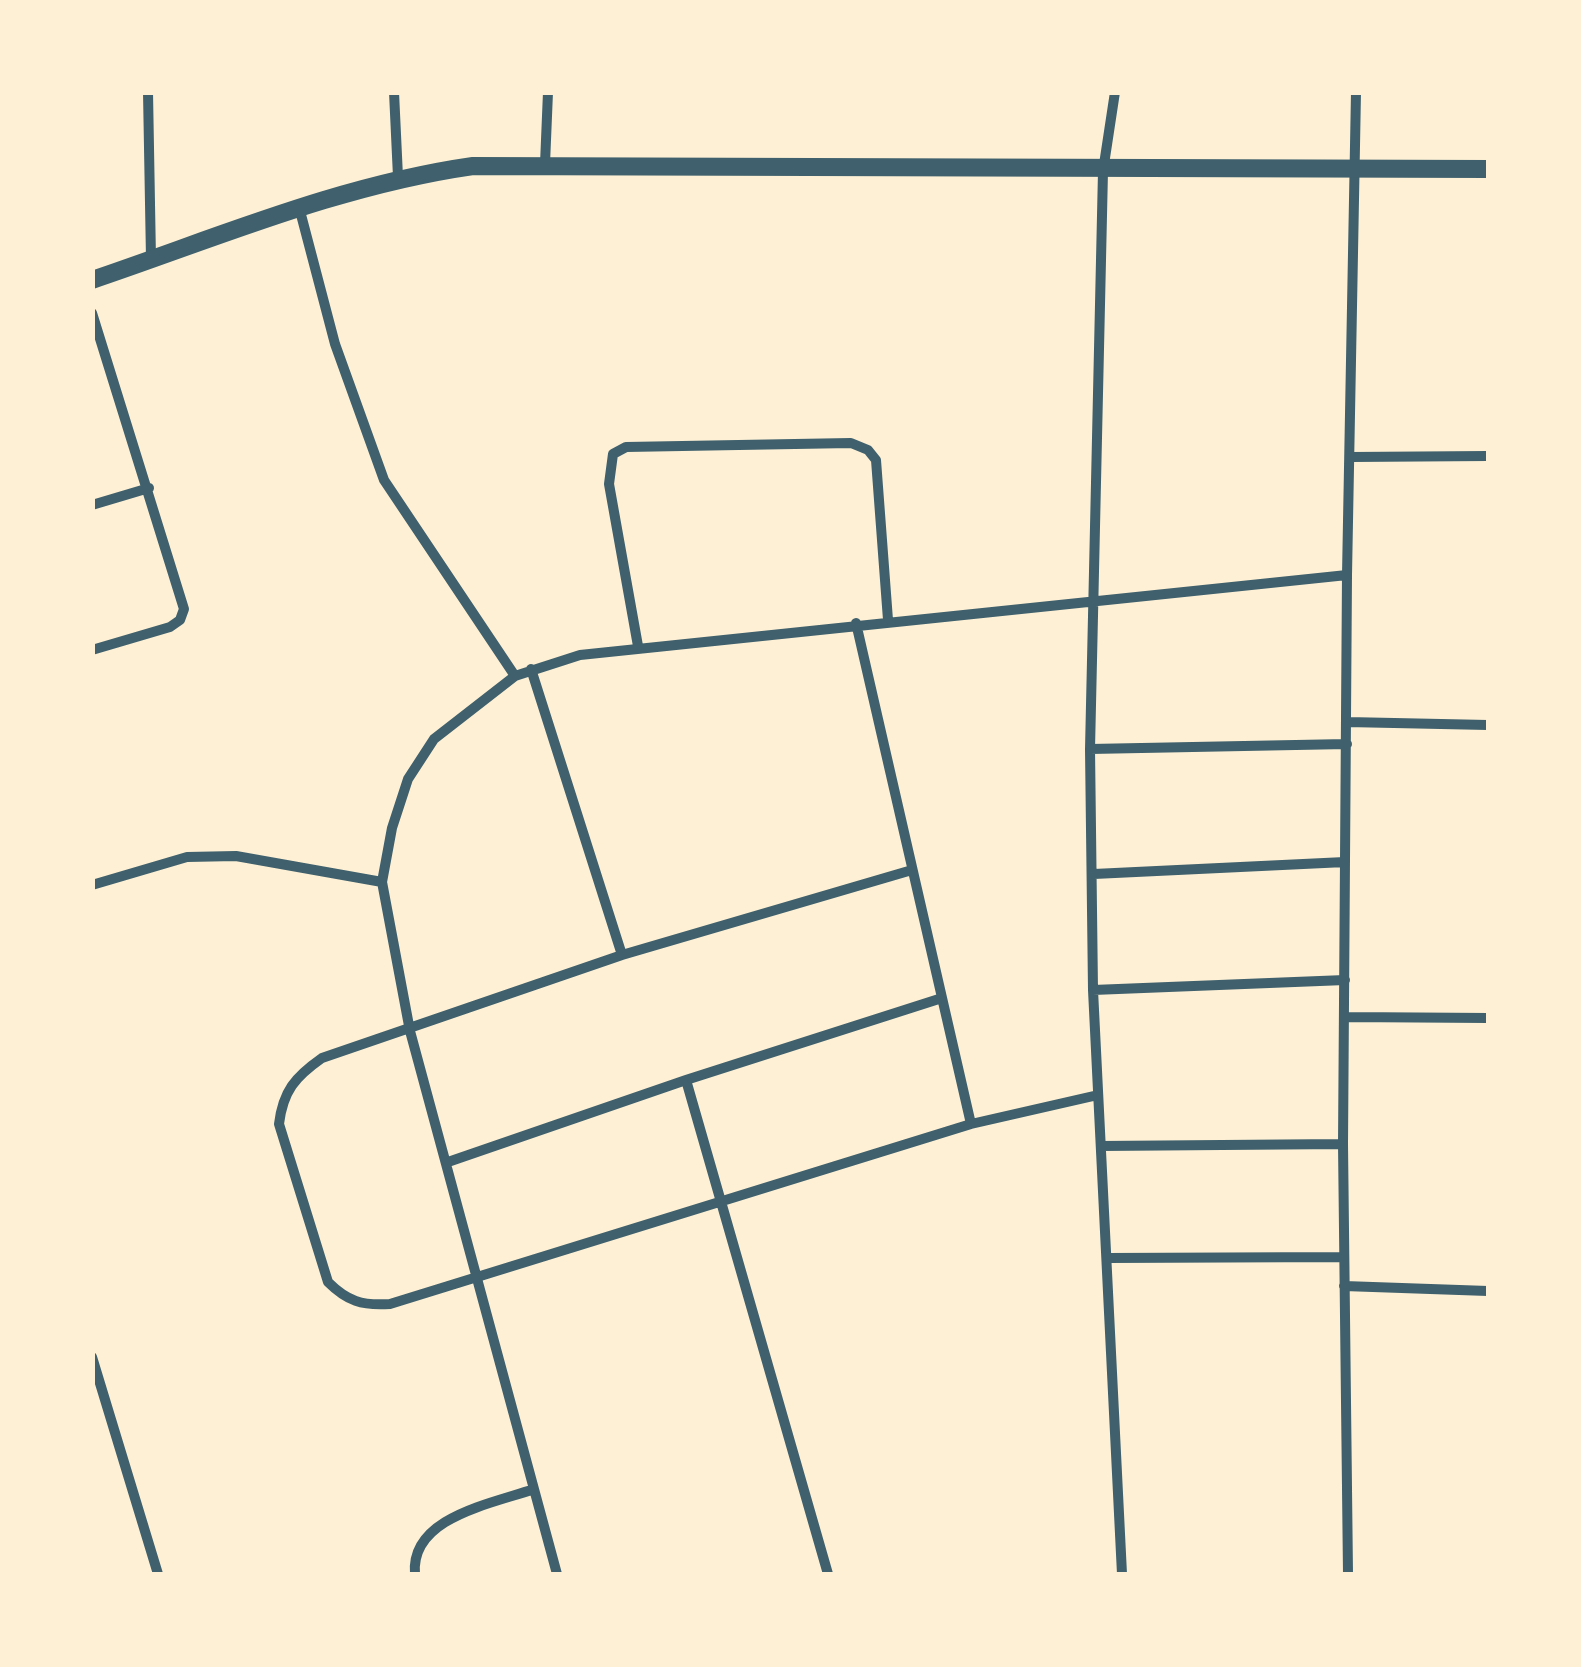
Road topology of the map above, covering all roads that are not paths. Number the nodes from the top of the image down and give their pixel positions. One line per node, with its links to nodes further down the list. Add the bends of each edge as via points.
1 (148, 92): 12 (street)
2 (394, 92): 10 (street)
3 (548, 92): 6 (street)
4 (1115, 92): 9 (street)
5 (1356, 92): 7 (street)
6 (545, 164): 9 (street); 10 (street)
7 (1353, 167): 8 (street); 9 (street); 16 (street)
8 (1488, 170)
9 (1102, 171): 20 (street)
10 (398, 176): 11 (street)
11 (298, 206): 12 (street); 26 (street, via 335,344 384,480)
12 (151, 260): 13 (street)
13 (92, 280)
14 (92, 313): 17 (street)
15 (1488, 456): 16 (street)
16 (1351, 457): 19 (street)
17 (148, 488): 18 (street); 24 (street, via 184,608 180,620)
18 (92, 505)
19 (1347, 575): 20 (street); 27 (street)
20 (1094, 601): 21 (street); 30 (street)
21 (888, 620): 22 (street); 23 (street, via 876,460 868,450 852,444 626,448 613,454 609,484)
22 (856, 623): 23 (street); 32 (street)
23 (638, 646): 25 (street)
24 (92, 650)
25 (532, 668): 26 (street); 36 (street)
26 (515, 676): 34 (street, via 434,739 408,779)
27 (1347, 722): 28 (street); 29 (street)
28 (1488, 725)
29 (1347, 744): 30 (street); 31 (street)
30 (1090, 749): 33 (street)
31 (1346, 862): 33 (street); 37 (street)
32 (912, 870): 36 (street); 39 (street)
33 (1094, 874): 38 (street)
34 (382, 882): 35 (street, via 236,856 187,857); 42 (street)
35 (92, 885)
36 (622, 956): 42 (street)
37 (1345, 980): 38 (street); 40 (street)
38 (1093, 990): 44 (street)
39 (942, 998): 43 (street); 45 (street)
40 (1346, 1017): 41 (street); 46 (street)
41 (1488, 1018)
42 (410, 1031): 48 (street); 52 (street, via 322,1058 298,1074 282,1097 279,1124 328,1282 344,1298 390,1304)
43 (686, 1080): 48 (street); 49 (street)
44 (1098, 1095): 45 (street); 47 (street)
45 (972, 1124): 49 (street)
46 (1344, 1144): 47 (street); 50 (street)
47 (1101, 1146): 51 (street)
48 (448, 1162): 52 (street)
49 (721, 1203): 52 (street); 60 (street)
50 (1344, 1257): 51 (street); 53 (street)
51 (1108, 1258): 61 (street)
52 (477, 1276): 56 (street)
53 (1344, 1286): 54 (street); 62 (street)
54 (1488, 1291)
55 (92, 1357): 57 (street)
56 (534, 1489): 58 (street, via 445,1521 422,1542); 59 (street)
57 (158, 1574)
58 (414, 1574)
59 (558, 1574)
60 (828, 1574)
61 (1122, 1574)
62 (1348, 1574)

